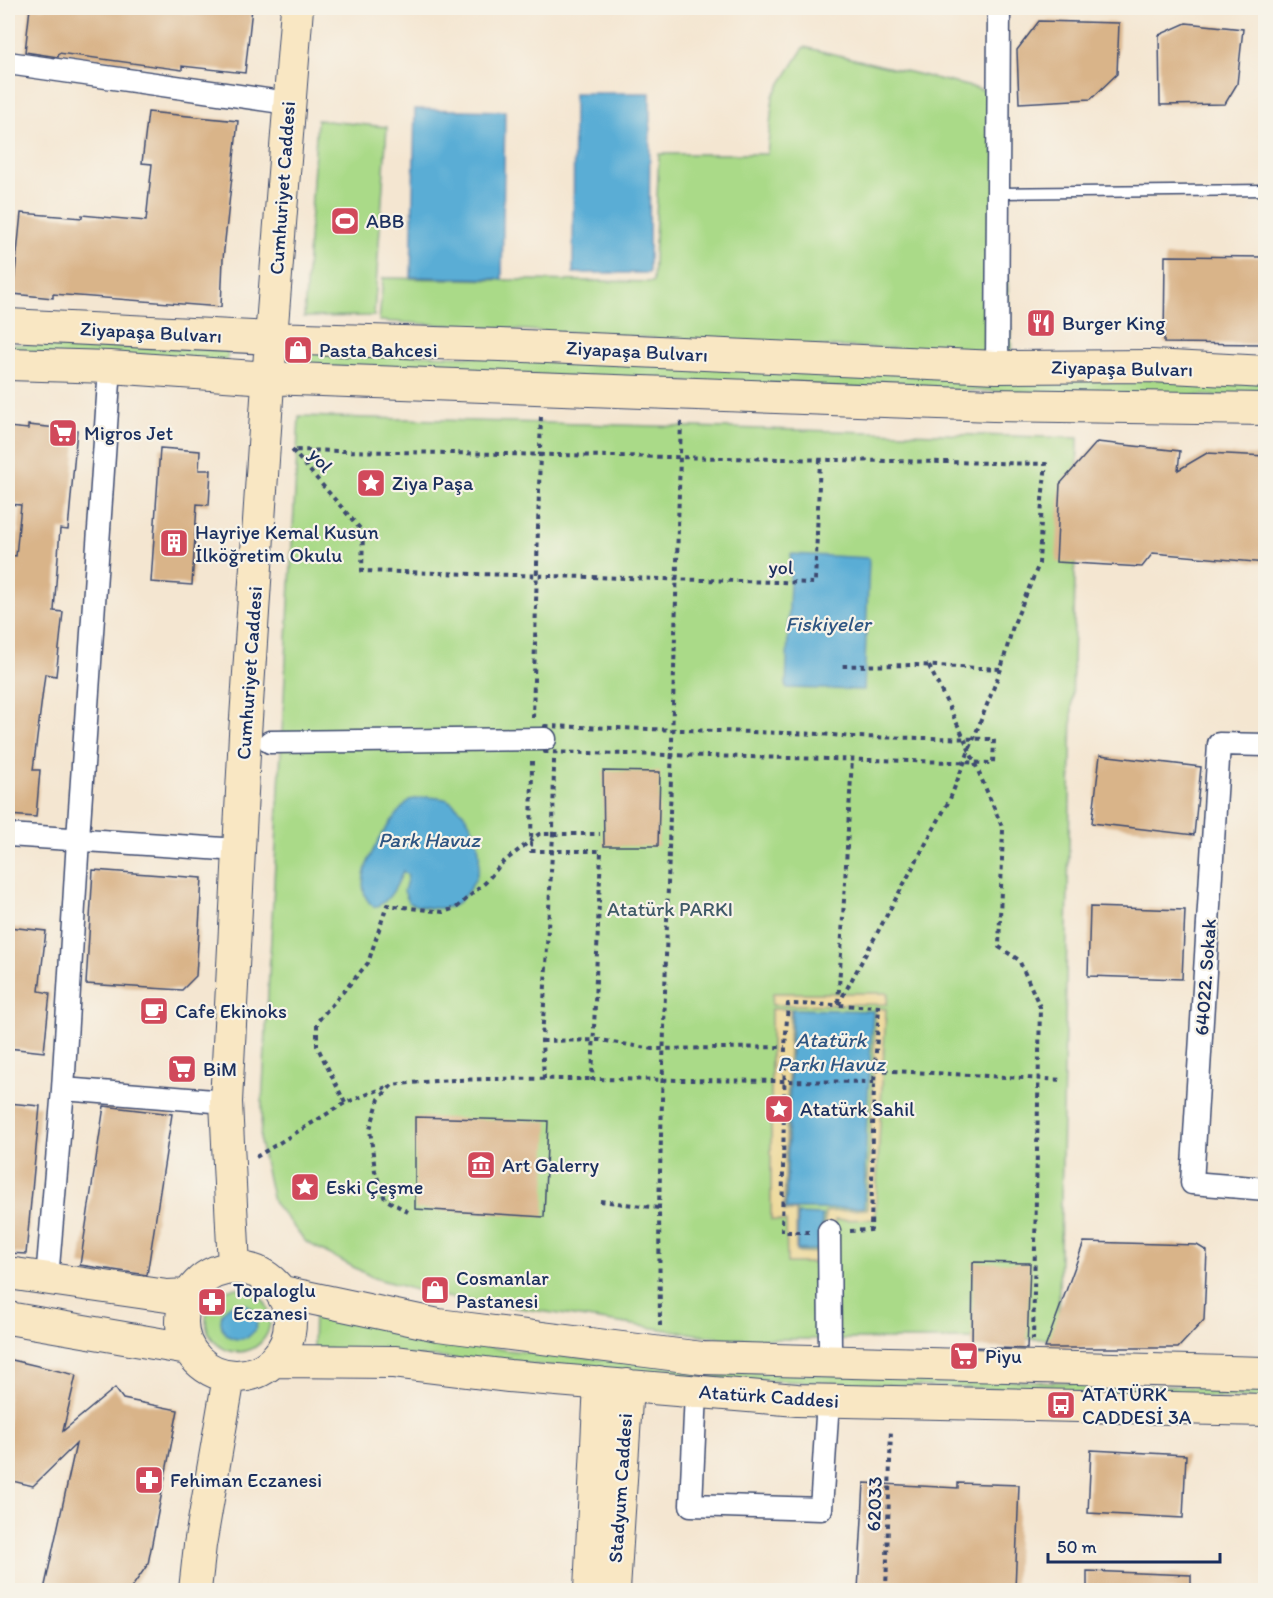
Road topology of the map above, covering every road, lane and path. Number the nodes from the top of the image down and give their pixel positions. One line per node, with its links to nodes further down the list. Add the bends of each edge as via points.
1 (297, 8): 4 (main road, Cumhuriyet Caddesi)
2 (999, 8): 6 (street)
3 (8, 63): 4 (street)
4 (288, 103): 8 (main road, Cumhuriyet Caddesi)
5 (1266, 190): 6 (lane)
6 (997, 193): 11 (street)
7 (8, 326): 8 (main road, Ziyapaşa Bulvarı)
8 (271, 338): 11 (main road, Ziyapaşa Bulvarı); 13 (main road, Cumhuriyet Caddesi)
9 (8, 364): 10 (main road, Ziyapaşa Bulvarı)
10 (110, 367): 13 (main road, Ziyapaşa Bulvarı); 39 (street)
11 (997, 367): 12 (main road, Ziyapaşa Bulvarı, via 1152,366)
12 (1266, 372)
13 (268, 378): 14 (main road, Ziyapaşa Bulvarı, via 993,405); 41 (main road, Cumhuriyet Caddesi)
14 (1266, 409)
15 (541, 411): 17 (path)
16 (681, 416): 18 (path)
17 (539, 454): 18 (path, yol); 20 (path); 20 (path, yol, via 292,450 363,532 362,571)
18 (680, 457): 19 (path, yol); 21 (path)
19 (820, 459): 21 (path, yol, via 815,583); 24 (path, yol, via 1046,464 1039,564 1013,626)
20 (536, 577): 21 (path, yol); 29 (path)
21 (677, 580): 25 (path)
22 (928, 665): 23 (path); 24 (path); 26 (path)
23 (839, 666)
24 (1001, 669): 27 (path)
25 (672, 729): 26 (path); 29 (path, via 545,726); 32 (path)
26 (964, 738): 27 (path); 31 (path)
27 (973, 739): 31 (path); 35 (path, via 994,739 993,763)
28 (270, 742): 29 (street)
29 (544, 743): 32 (path); 36 (path); 40 (path)
30 (1266, 745): 61 (street, 64022. Sokak, via 1220,744 1192,1184)
31 (968, 752): 34 (path); 35 (path)
32 (672, 755): 33 (path); 47 (path)
33 (852, 759): 34 (path); 43 (path)
34 (964, 762): 35 (path); 43 (path, via 950,799)
35 (974, 762): 50 (path, via 1003,829 999,947 1019,960 1040,1007)
36 (553, 834): 37 (path); 40 (path, via 539,834); 42 (path)
37 (600, 834)
38 (8, 835): 39 (street)
39 (78, 839): 41 (street); 57 (street)
40 (531, 841): 42 (path, via 531,850); 59 (path, via 456,908 443,912 387,905 368,963 317,1022 317,1046)
41 (239, 850): 58 (main road, Cumhuriyet Caddesi)
42 (552, 851): 44 (path, via 601,851); 45 (path)
43 (838, 1005): 46 (path, via 788,1004); 48 (path, via 879,1007)
44 (594, 1040): 45 (path); 47 (path); 49 (path)
45 (542, 1041): 51 (path)
46 (785, 1047): 47 (path); 54 (path)
47 (663, 1048): 52 (path)
48 (875, 1070): 50 (path); 55 (path)
49 (592, 1078): 51 (path); 52 (path)
50 (1039, 1078): 53 (path); 75 (path)
51 (544, 1079): 56 (path, via 486,1078)
52 (663, 1079): 54 (path); 63 (path)
53 (1063, 1080)
54 (785, 1081): 55 (path); 67 (path)
55 (874, 1082): 65 (path)
56 (392, 1085): 59 (path); 64 (path, via 380,1099 369,1129 375,1171 385,1199)
57 (63, 1089): 58 (street); 70 (street)
58 (226, 1102): 68 (main road, Cumhuriyet Caddesi)
59 (345, 1103): 60 (path)
60 (248, 1162)
61 (1266, 1189)
62 (600, 1201): 63 (path)
63 (659, 1208): 74 (path)
64 (408, 1212)
65 (871, 1230)
66 (829, 1231): 76 (street)
67 (782, 1232)
68 (234, 1267): 71 (main road, via 252,1269 269,1278); 72 (main road, via 216,1271)
69 (8, 1273): 70 (main road)
70 (47, 1279): 72 (main road, via 166,1296)
71 (282, 1292): 78 (main road, via 291,1327 286,1346); 79 (main road, Atatürk Caddesi, via 438,1325 702,1358)
72 (188, 1295): 77 (main road, via 181,1322)
73 (8, 1318): 77 (main road)
74 (660, 1335)
75 (1033, 1344)
76 (831, 1348)
77 (188, 1349): 80 (main road, via 213,1372)
78 (275, 1361): 80 (main road, via 261,1371); 81 (main road, Atatürk Caddesi, via 394,1362)
79 (1266, 1373)
80 (229, 1377): 86 (main road)
81 (614, 1384): 82 (main road, Atatürk Caddesi); 87 (main road); 88 (main road, Stadyum Caddesi)
82 (696, 1392): 83 (main road, Atatürk Caddesi); 83 (street, via 691,1505 821,1509)
83 (828, 1401): 84 (main road, Atatürk Caddesi)
84 (1266, 1410)
85 (891, 1419): 89 (path, 62033)
86 (195, 1590)
87 (591, 1590)
88 (614, 1590)
89 (886, 1590)

